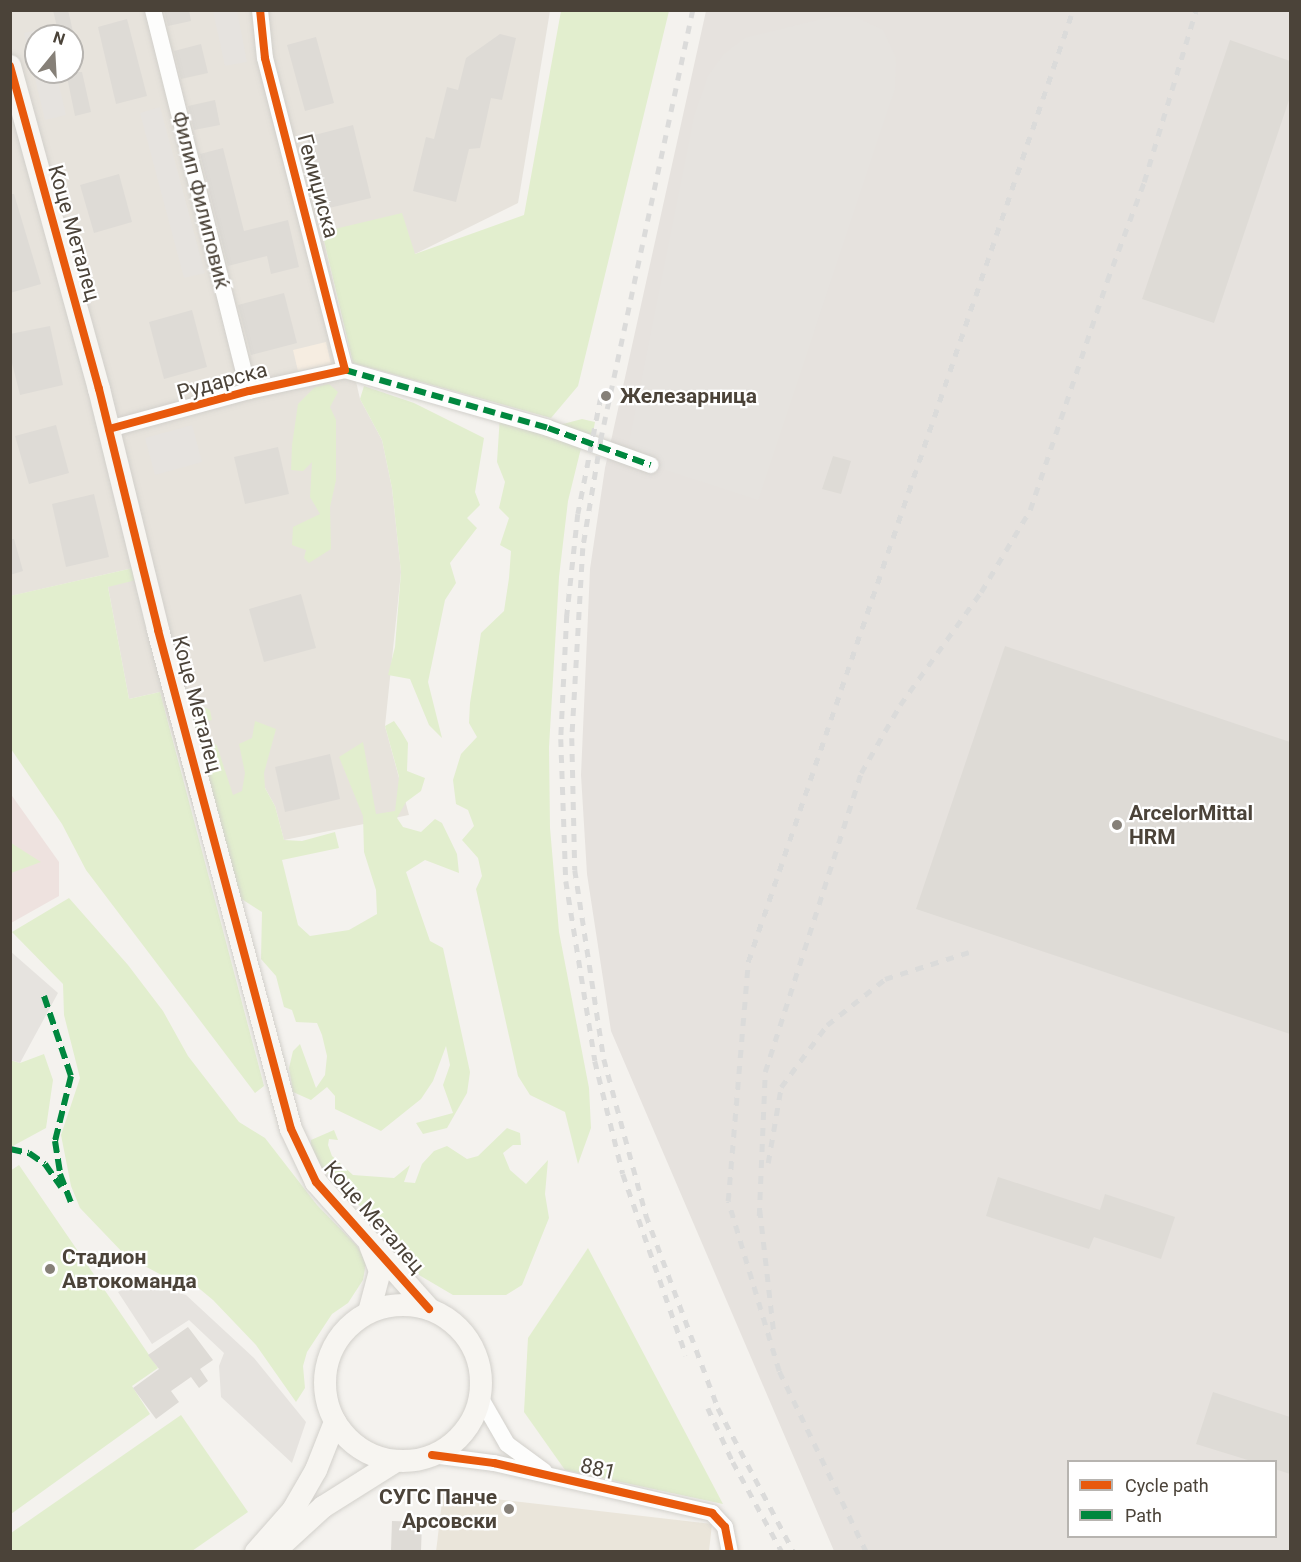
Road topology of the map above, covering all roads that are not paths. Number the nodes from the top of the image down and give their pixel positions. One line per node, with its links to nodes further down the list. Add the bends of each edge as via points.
1 (153, 10): 5 (street, Филип Филиповиќ)
2 (260, 10): 4 (street, Гемиџиска, via 265,58)
3 (10, 66): 6 (street, Коце Металец)
4 (345, 370): 5 (street, Рударска); 7 (street, via 548,428)
5 (249, 390): 6 (street, Рударска)
6 (109, 429): 8 (street, Коце Металец, via 291,1129 316,1182)
7 (650, 465)
8 (366, 1235): 9 (street, Коце Металец); 10 (street, Коце Металец, via 380,1271)
9 (429, 1309): 10 (street, via 399,1305); 11 (street, via 448,1320 468,1341 481,1368)
10 (369, 1312): 12 (street, via 344,1332 327,1360 326,1402)
11 (480, 1397): 13 (street, via 463,1432); 15 (street, 881, via 507,1444)
12 (335, 1422): 14 (street, via 361,1449); 16 (street, via 316,1470 293,1510)
13 (432, 1455): 14 (street); 15 (street, 881, via 494,1462)
14 (396, 1461): 17 (street, via 323,1507)
15 (555, 1477): 18 (street, 881, via 712,1513 725,1527)
16 (256, 1551)
17 (274, 1551)
18 (730, 1551)

